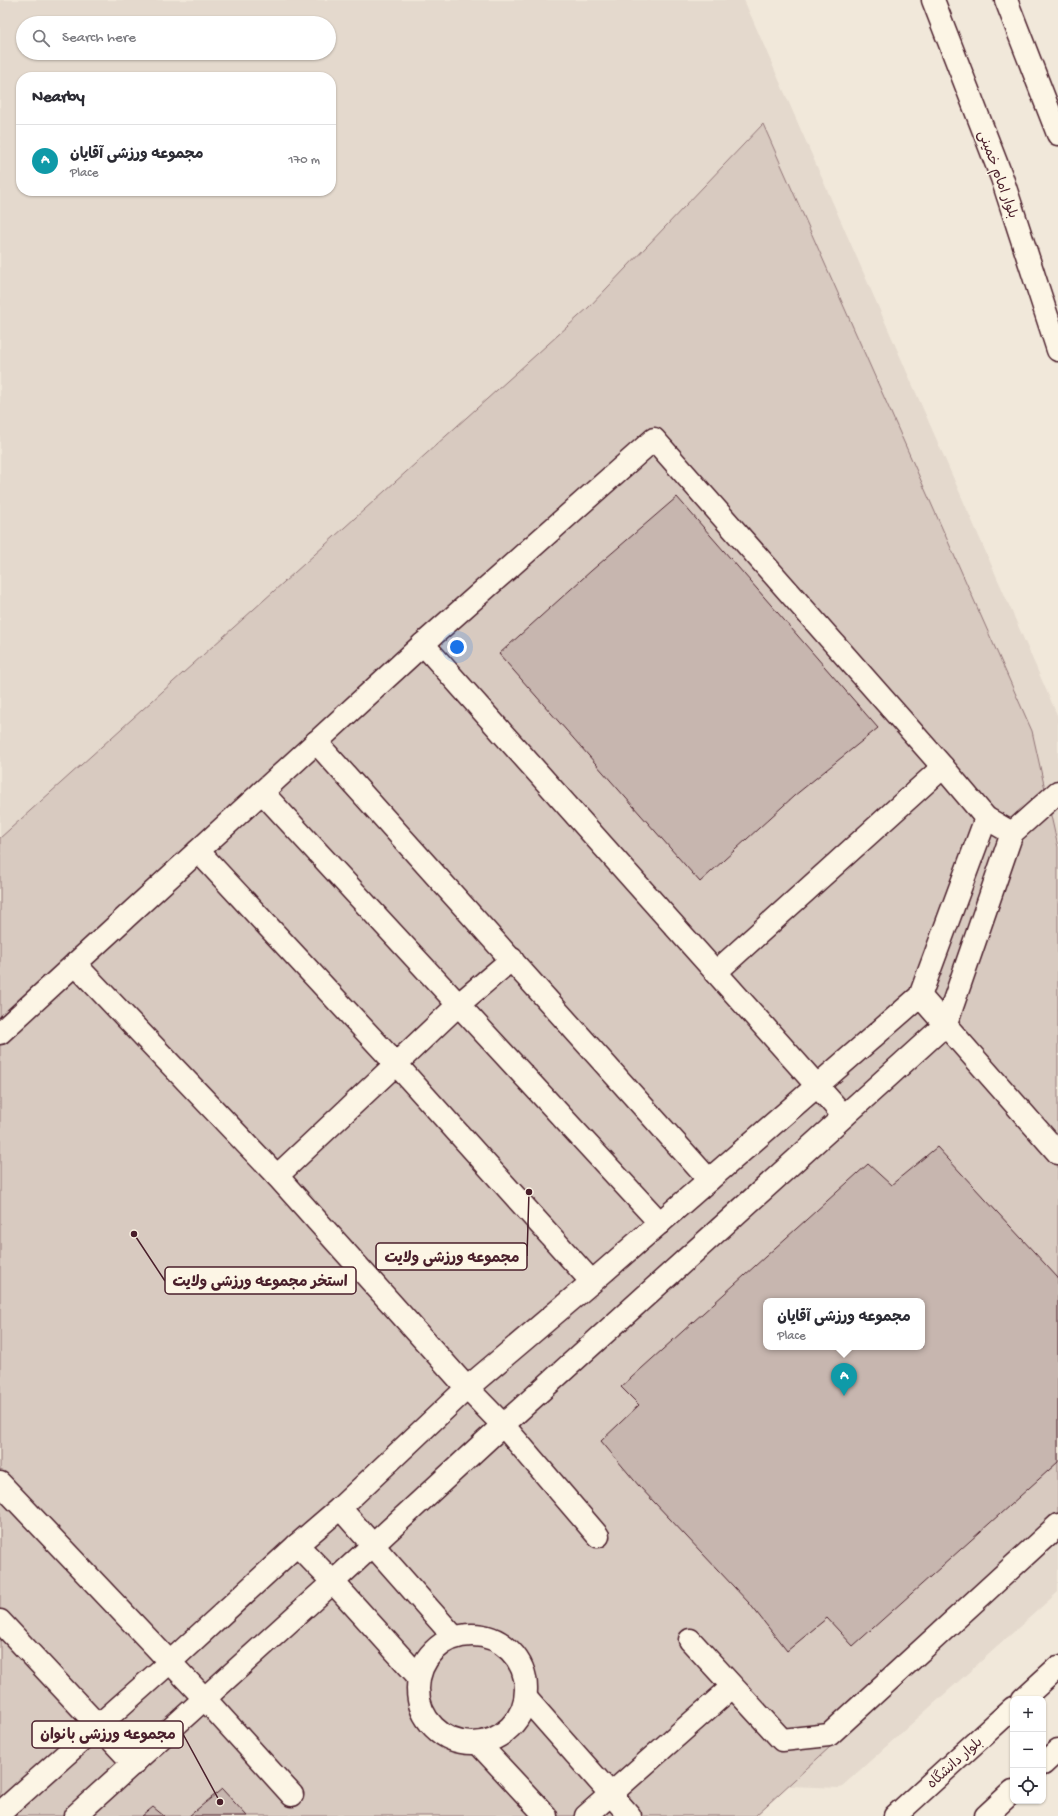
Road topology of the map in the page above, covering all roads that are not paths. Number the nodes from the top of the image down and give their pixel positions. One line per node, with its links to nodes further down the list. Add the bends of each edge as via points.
1 (933, 0): 4 (street, بلوار امام خمینی, via 1002,178)
2 (1006, 0): 3 (street)
3 (1058, 134)
4 (1058, 350)
5 (423, 644): 6 (street); 7 (street, via 654,439); 15 (street)
6 (316, 742): 8 (street); 13 (street)
7 (943, 767): 10 (street); 15 (street)
8 (262, 792): 12 (street); 17 (street)
9 (1058, 792): 11 (street)
10 (986, 818): 11 (street); 16 (street)
11 (1012, 832): 18 (street)
12 (198, 851): 14 (street); 20 (street)
13 (512, 959): 17 (street); 25 (street)
14 (75, 964): 19 (street); 24 (street)
15 (716, 972): 21 (street)
16 (920, 996): 18 (street); 21 (street)
17 (458, 1005): 20 (street); 26 (street)
18 (946, 1024): 22 (street); 23 (street)
19 (0, 1033)
20 (396, 1064): 24 (street); 27 (street)
21 (818, 1086): 22 (street); 25 (street)
22 (844, 1116): 29 (street)
23 (1058, 1153)
24 (276, 1176): 28 (street)
25 (709, 1180): 26 (street)
26 (660, 1223): 27 (street)
27 (592, 1282): 28 (street)
28 (467, 1388): 29 (street); 31 (street)
29 (503, 1425): 33 (street); 35 (street)
30 (0, 1483): 40 (street)
31 (340, 1508): 34 (street); 35 (street)
32 (1058, 1525): 43 (street, via 829,1735 782,1740)
33 (598, 1536)
34 (297, 1544): 36 (street); 40 (street)
35 (373, 1544): 36 (street); 38 (street)
36 (332, 1582): 42 (street); 46 (street)
37 (0, 1621): 48 (street)
38 (454, 1637): 42 (street, via 438,1646 426,1659); 45 (street, via 473,1634 492,1638 508,1648 520,1662 526,1680)
39 (690, 1640): 43 (street)
40 (170, 1662): 46 (street); 48 (street)
41 (1058, 1666): 44 (street)
42 (418, 1676): 49 (street, via 417,1694 421,1711 431,1725 444,1736 461,1743)
43 (732, 1687): 53 (street)
44 (1025, 1696)
45 (526, 1698): 49 (street, via 520,1715 510,1728 495,1738); 53 (street)
46 (205, 1699): 52 (street); 55 (street)
47 (1010, 1711): 61 (street, بلوار دانشگاه)
48 (98, 1725): 52 (street); 56 (street)
49 (478, 1743): 58 (street)
50 (1058, 1750): 51 (street)
51 (1046, 1761)
52 (134, 1764): 57 (street)
53 (610, 1793): 59 (street); 60 (street)
54 (1010, 1794): 62 (street)
55 (292, 1795)
56 (0, 1813)
57 (75, 1816)
58 (546, 1816)
59 (586, 1816)
60 (630, 1816)
61 (895, 1816)
62 (986, 1816)

